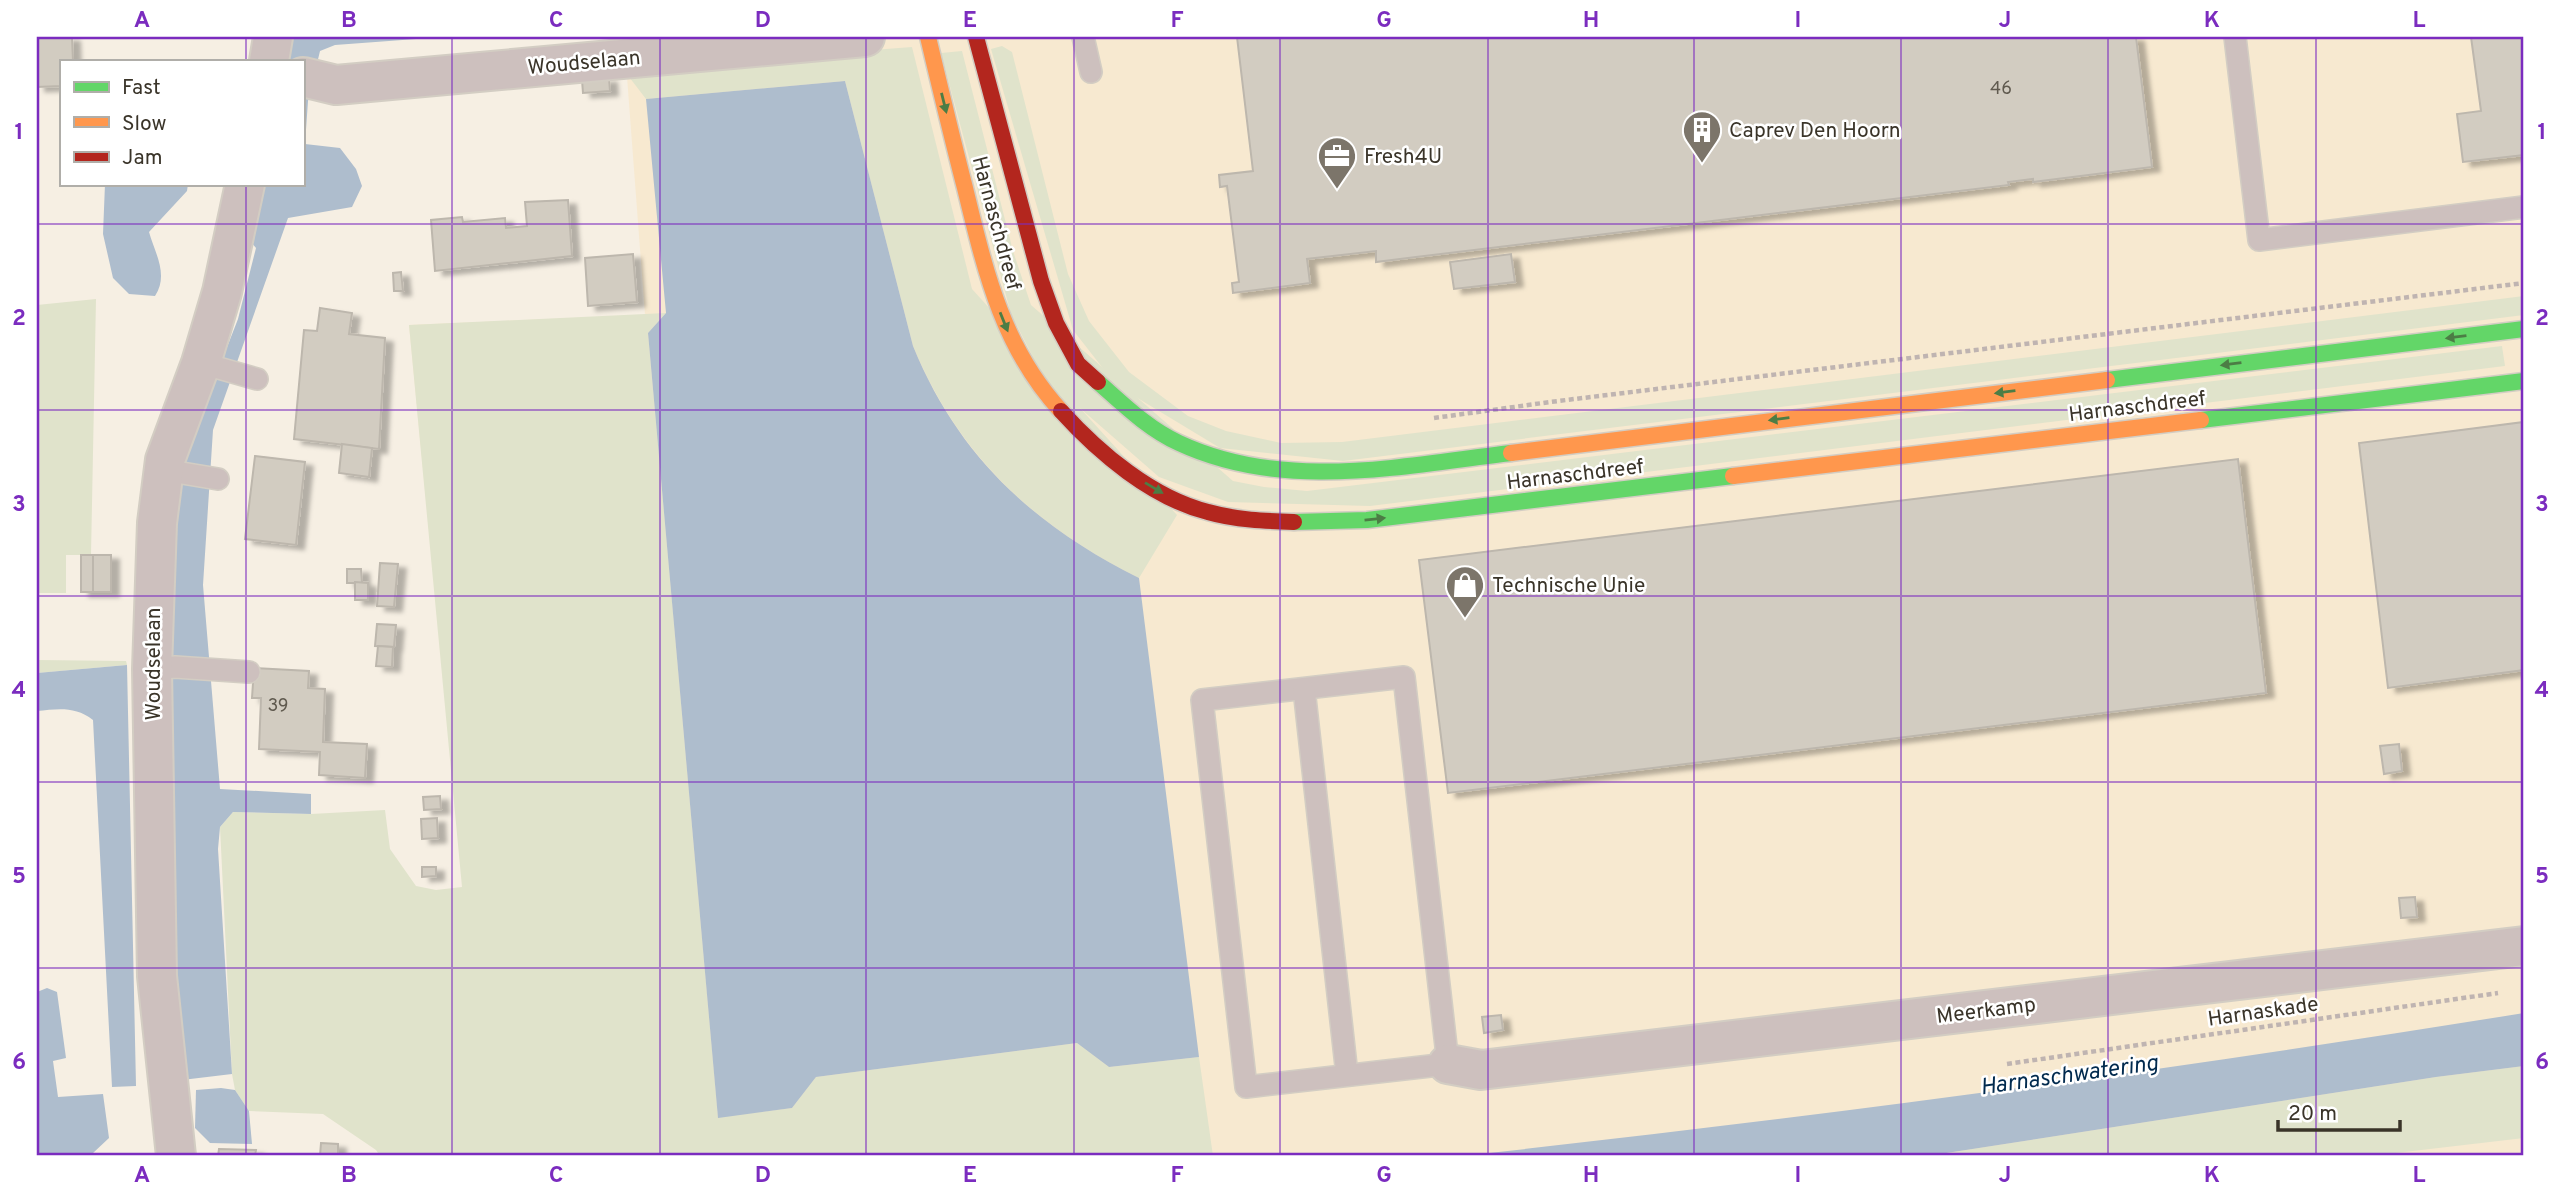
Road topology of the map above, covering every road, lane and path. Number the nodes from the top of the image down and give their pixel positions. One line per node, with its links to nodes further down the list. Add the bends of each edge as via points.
1 (273, 37): 7 (street)
2 (865, 37): 9 (street, Woudselaan)
3 (928, 37): 16 (street, Harnaschdreef, one-way to 16, via 987,280 1012,342 1043,391 1079,431 1157,491 1206,512 1255,521 1367,520)
4 (976, 37): 13 (street, Harnaschdreef, one-way to 4, via 1370,470 1310,473 1243,465 1178,443 1129,410 1078,364 1041,281)
5 (1083, 37): 8 (lane)
6 (2235, 37): 11 (lane, via 2259,240)
7 (269, 60)
8 (1091, 72)
9 (319, 81)
10 (245, 186): 14 (street, Woudselaan)
11 (2524, 207)
12 (2524, 283): 17 (path)
13 (2524, 329)
14 (206, 366): 15 (lane); 18 (street, Woudselaan, via 165,460)
15 (257, 379)
16 (2524, 381)
17 (1425, 419)
18 (169, 471): 19 (lane); 20 (street, Woudselaan, via 154,569)
19 (218, 479)
20 (164, 668): 21 (lane); 28 (street, Woudselaan, via 157,976)
21 (248, 672)
22 (1304, 689): 25 (lane, via 1404,677); 27 (lane); 27 (lane, via 1202,700 1246,1087)
23 (2524, 946): 25 (street, Meerkamp, via 1481,1070)
24 (2511, 991): 26 (path, Harnaskade)
25 (1448, 1064): 27 (lane)
26 (2007, 1064)
27 (1347, 1075)
28 (176, 1156)

